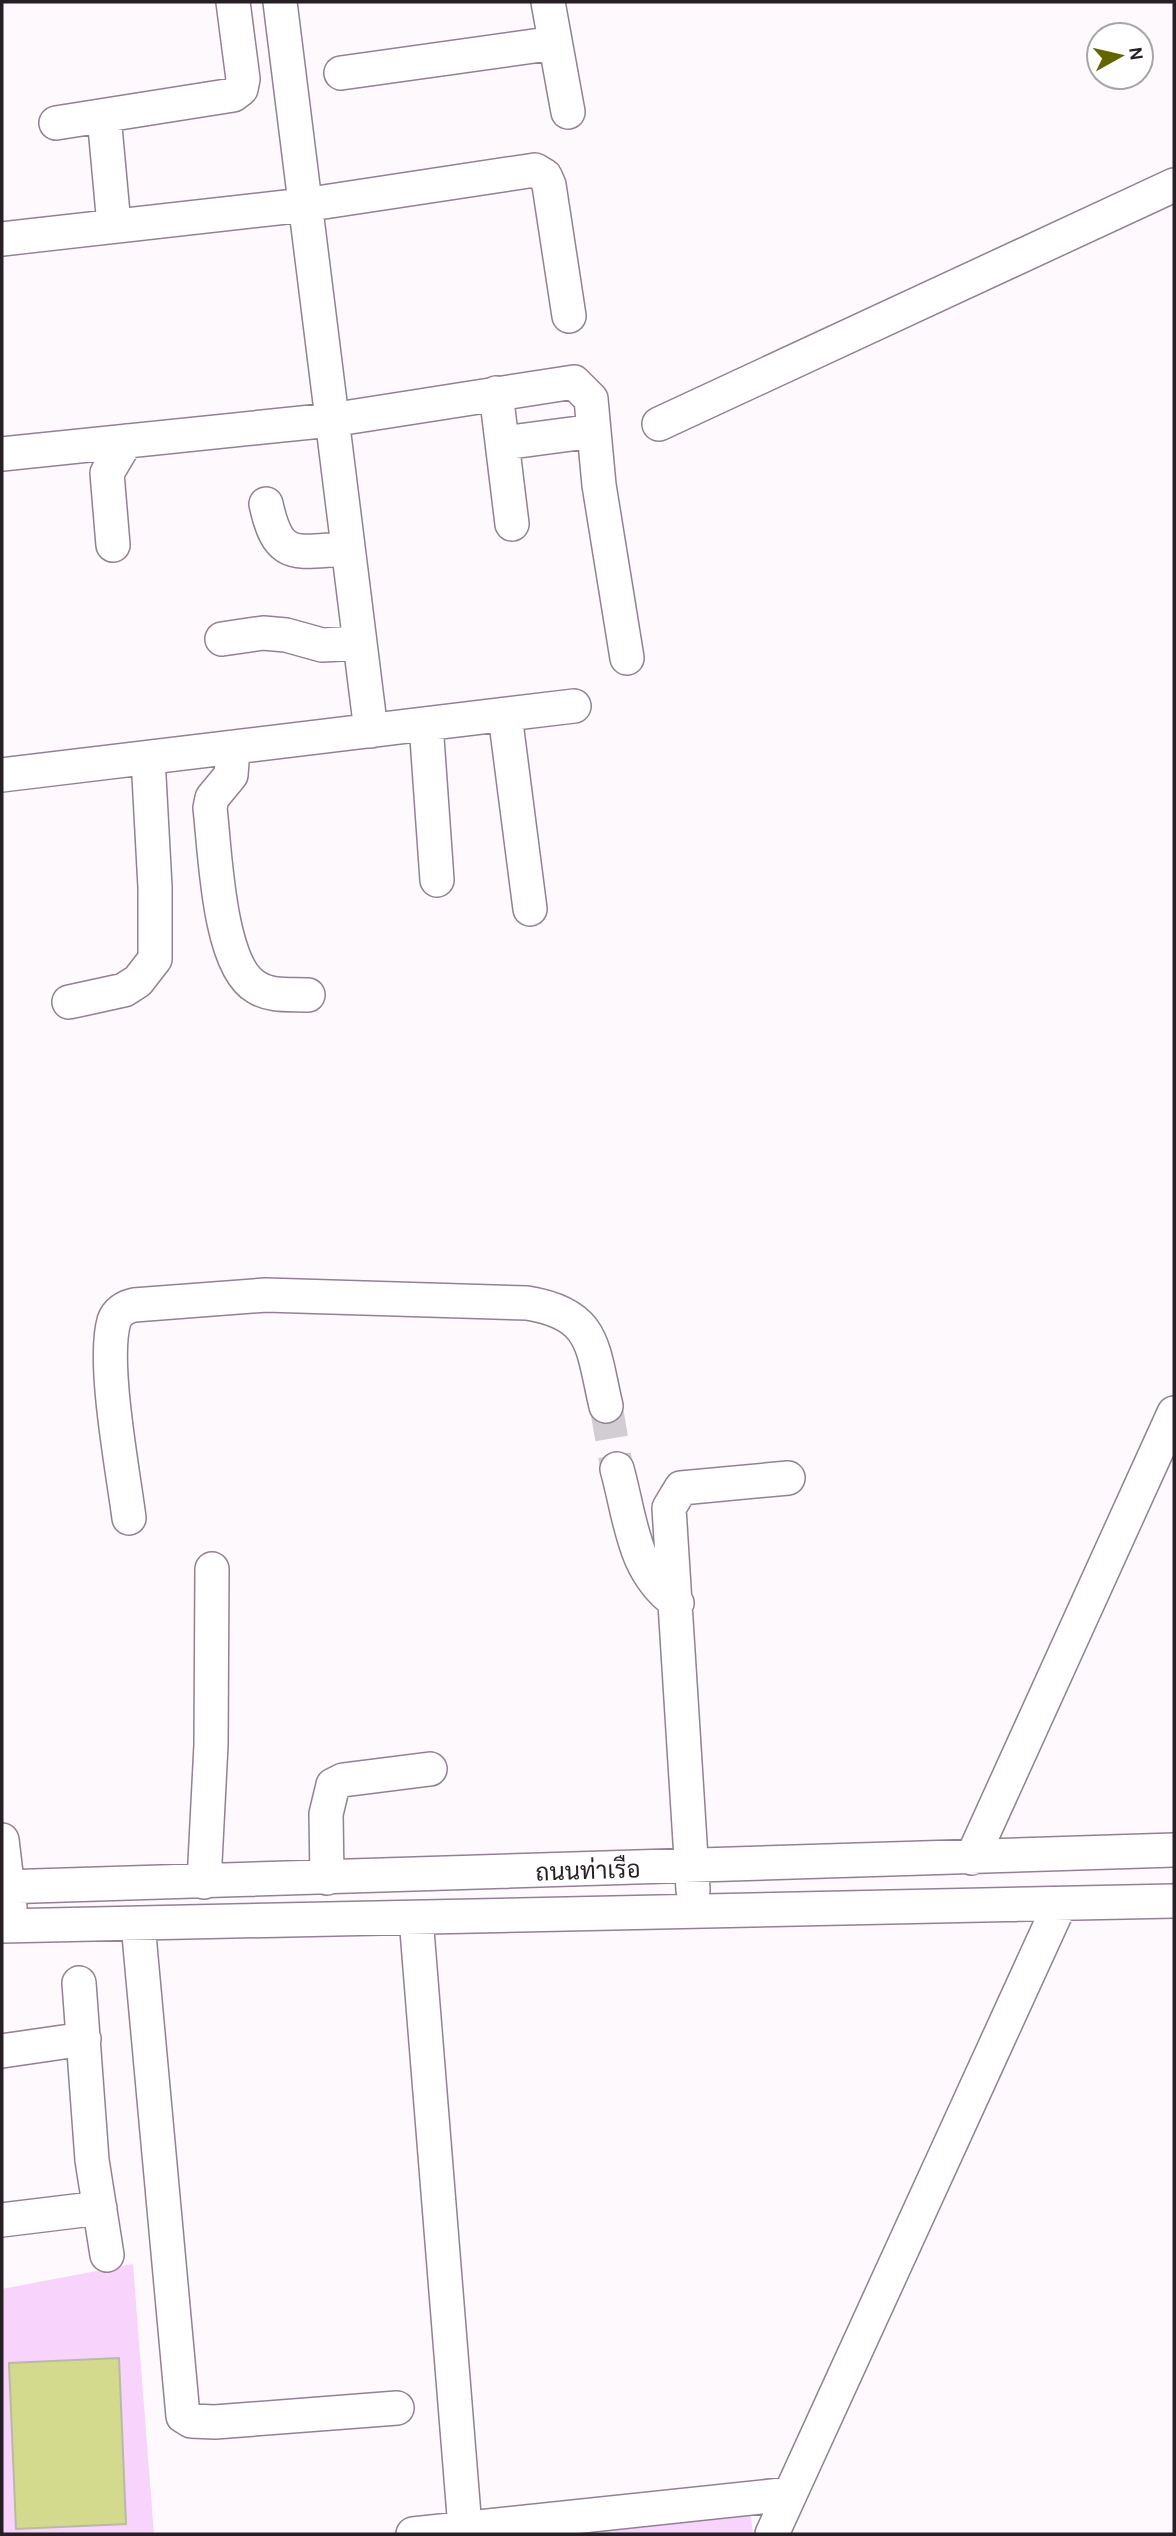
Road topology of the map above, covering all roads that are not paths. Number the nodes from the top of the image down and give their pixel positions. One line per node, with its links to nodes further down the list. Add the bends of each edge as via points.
1 (233, 2): 7 (street, via 241,89 233,95)
2 (280, 2): 10 (street)
3 (548, 2): 4 (street)
4 (555, 43): 5 (street); 6 (street)
5 (341, 73)
6 (568, 111)
7 (104, 116): 8 (street); 11 (street)
8 (56, 123)
9 (1174, 185): 16 (street)
10 (304, 205): 11 (street); 13 (street, via 535,170 549,185); 15 (street)
11 (114, 225): 12 (street)
12 (2, 239)
13 (569, 316)
14 (495, 393): 15 (street); 17 (street, via 574,382 591,399); 19 (street)
15 (331, 420): 18 (street); 24 (street)
16 (659, 425)
17 (594, 431): 19 (street); 27 (street)
18 (127, 441): 20 (street); 23 (street, via 107,473)
19 (503, 443): 22 (street)
20 (2, 454)
21 (266, 504): 24 (street, via 272,528 284,547 295,551)
22 (512, 524)
23 (113, 545)
24 (348, 549): 26 (street)
25 (222, 639): 26 (street, via 263,633 314,645)
26 (360, 643): 31 (street)
27 (627, 657)
28 (574, 706): 29 (street)
29 (505, 715): 30 (street); 36 (street)
30 (426, 724): 31 (street); 35 (street)
31 (371, 731): 32 (street)
32 (233, 748): 33 (street); 37 (street, via 231,775 212,798 210,808 231,950 254,987 268,993)
33 (148, 758): 34 (street); 38 (street, via 155,958 138,981 124,990)
34 (2, 775)
35 (437, 880)
36 (530, 909)
37 (309, 995)
38 (69, 1002)
39 (606, 1406): 43 (street, via 591,1342 555,1308 527,1303 266,1295 134,1305 115,1318 110,1360)
40 (1174, 1413): 49 (street)
41 (617, 1469): 45 (street, via 639,1560 649,1578)
42 (788, 1478): 45 (street, via 681,1488 676,1493 669,1508)
43 (129, 1518)
44 (212, 1569): 52 (street)
45 (677, 1603): 50 (street)
46 (430, 1769): 51 (street, via 343,1780 333,1786 326,1814)
47 (2, 1840): 53 (street)
48 (1174, 1850): 49 (street, ถนนท่าเรือ)
49 (972, 1858): 50 (street, ถนนท่าเรือ)
50 (692, 1867): 51 (street, ถนนท่าเรือ); 56 (street)
51 (327, 1878): 52 (street, ถนนท่าเรือ)
52 (204, 1882): 53 (street, ถนนท่าเรือ)
53 (5, 1887): 59 (street)
54 (1174, 1900): 55 (street, ถนนท่าเรือ)
55 (1060, 1904): 56 (street, ถนนท่าเรือ); 67 (street)
56 (693, 1913): 57 (street, ถนนท่าเรือ)
57 (416, 1918): 58 (street, ถนนท่าเรือ); 68 (street)
58 (138, 1924): 59 (street, ถนนท่าเรือ); 66 (street, via 183,2416 215,2422)
59 (7, 1926)
60 (79, 1983): 61 (street)
61 (84, 2039): 62 (street); 63 (street)
62 (2, 2051)
63 (100, 2208): 64 (street); 65 (street)
64 (2, 2220)
65 (107, 2255)
66 (397, 2408)
67 (790, 2494): 68 (street); 70 (street)
68 (465, 2528): 69 (street)
69 (413, 2534)
70 (772, 2534)

